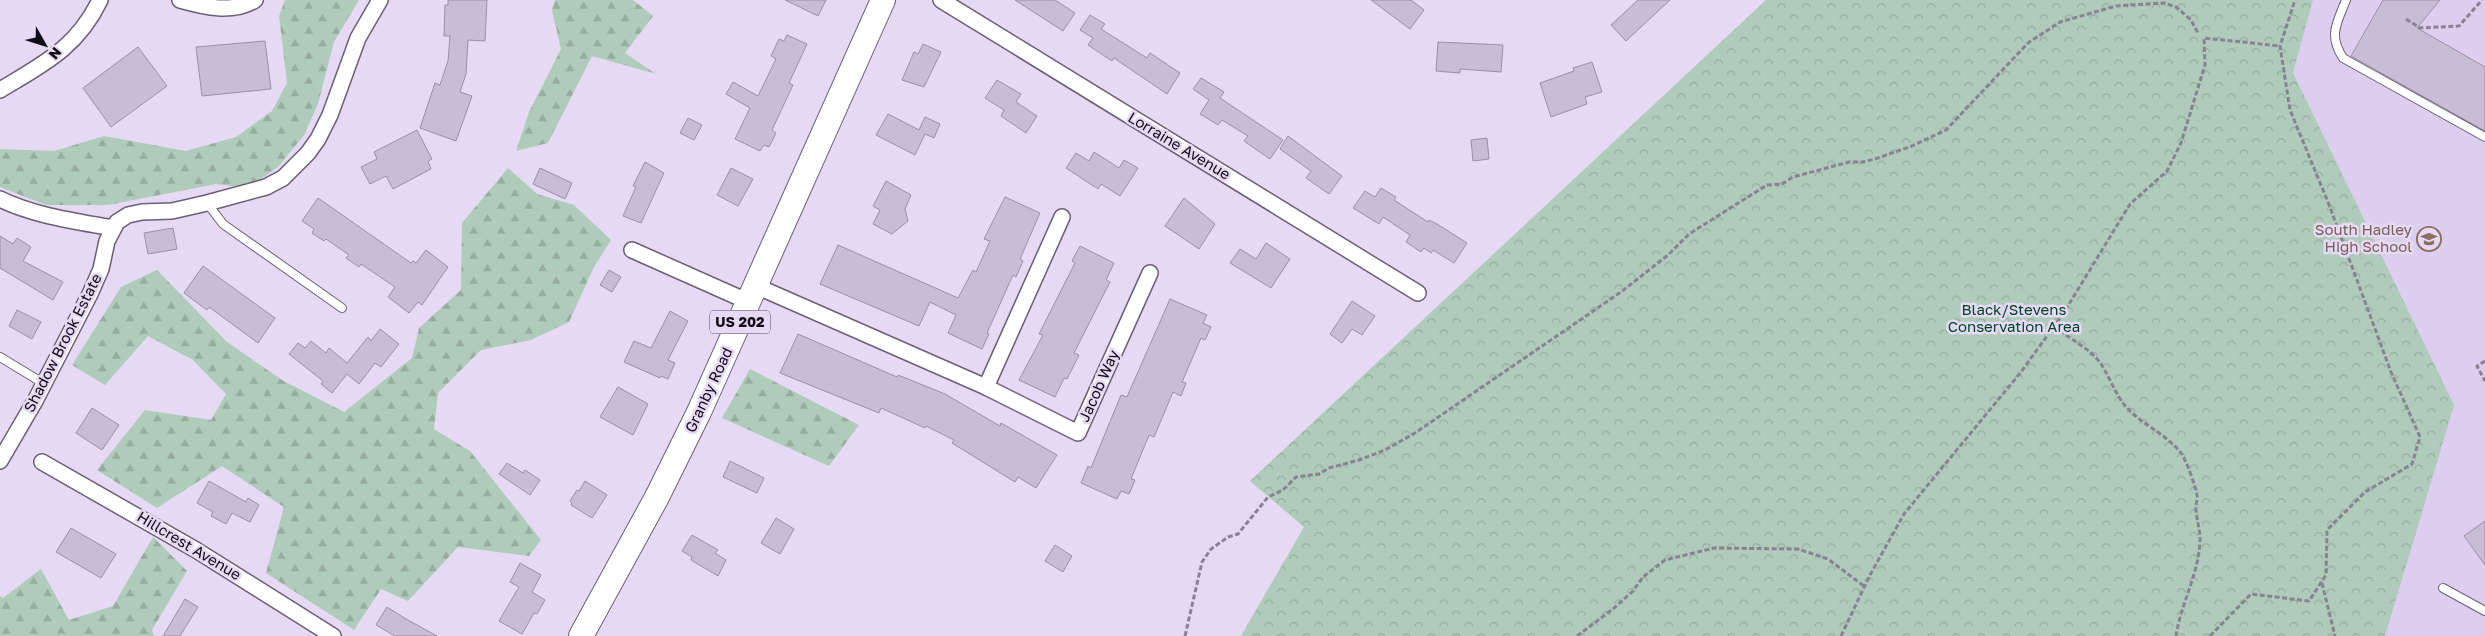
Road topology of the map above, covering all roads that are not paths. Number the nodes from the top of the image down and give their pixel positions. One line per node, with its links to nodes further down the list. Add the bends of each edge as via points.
1 (100, 0): 8 (street, via 90,19 69,45)
2 (180, 0): 3 (street, via 220,8)
3 (255, 0)
4 (380, 0): 11 (street, via 358,38 330,115 308,153 283,178 266,187)
5 (883, 0): 17 (main road, Granby Road / US 202)
6 (941, 0): 16 (street, Lorraine Avenue)
7 (2346, 0): 9 (lane, via 2333,34 2336,48 2343,58)
8 (0, 90)
9 (2485, 137)
10 (0, 199): 13 (street, via 54,217)
11 (208, 203): 13 (street, via 172,211 128,215); 18 (lane, via 223,224)
12 (1062, 217): 21 (street)
13 (113, 228): 20 (street, Shadow Brook Estate, via 90,294)
14 (632, 250): 17 (street, Jacob Way)
15 (1150, 273): 21 (street, Jacob Way, via 1078,433)
16 (1418, 292)
17 (753, 294): 21 (street, Jacob Way); 27 (main road, Granby Road / US 202, via 674,464)
18 (342, 308)
19 (0, 357): 20 (lane)
20 (43, 383): 22 (street, Shadow Brook Estate)
21 (986, 387)
22 (2, 458)
23 (42, 462): 26 (street, Hillcrest Avenue, via 172,536)
24 (2443, 588): 25 (lane)
25 (2485, 611)
26 (333, 636)
27 (581, 636)

